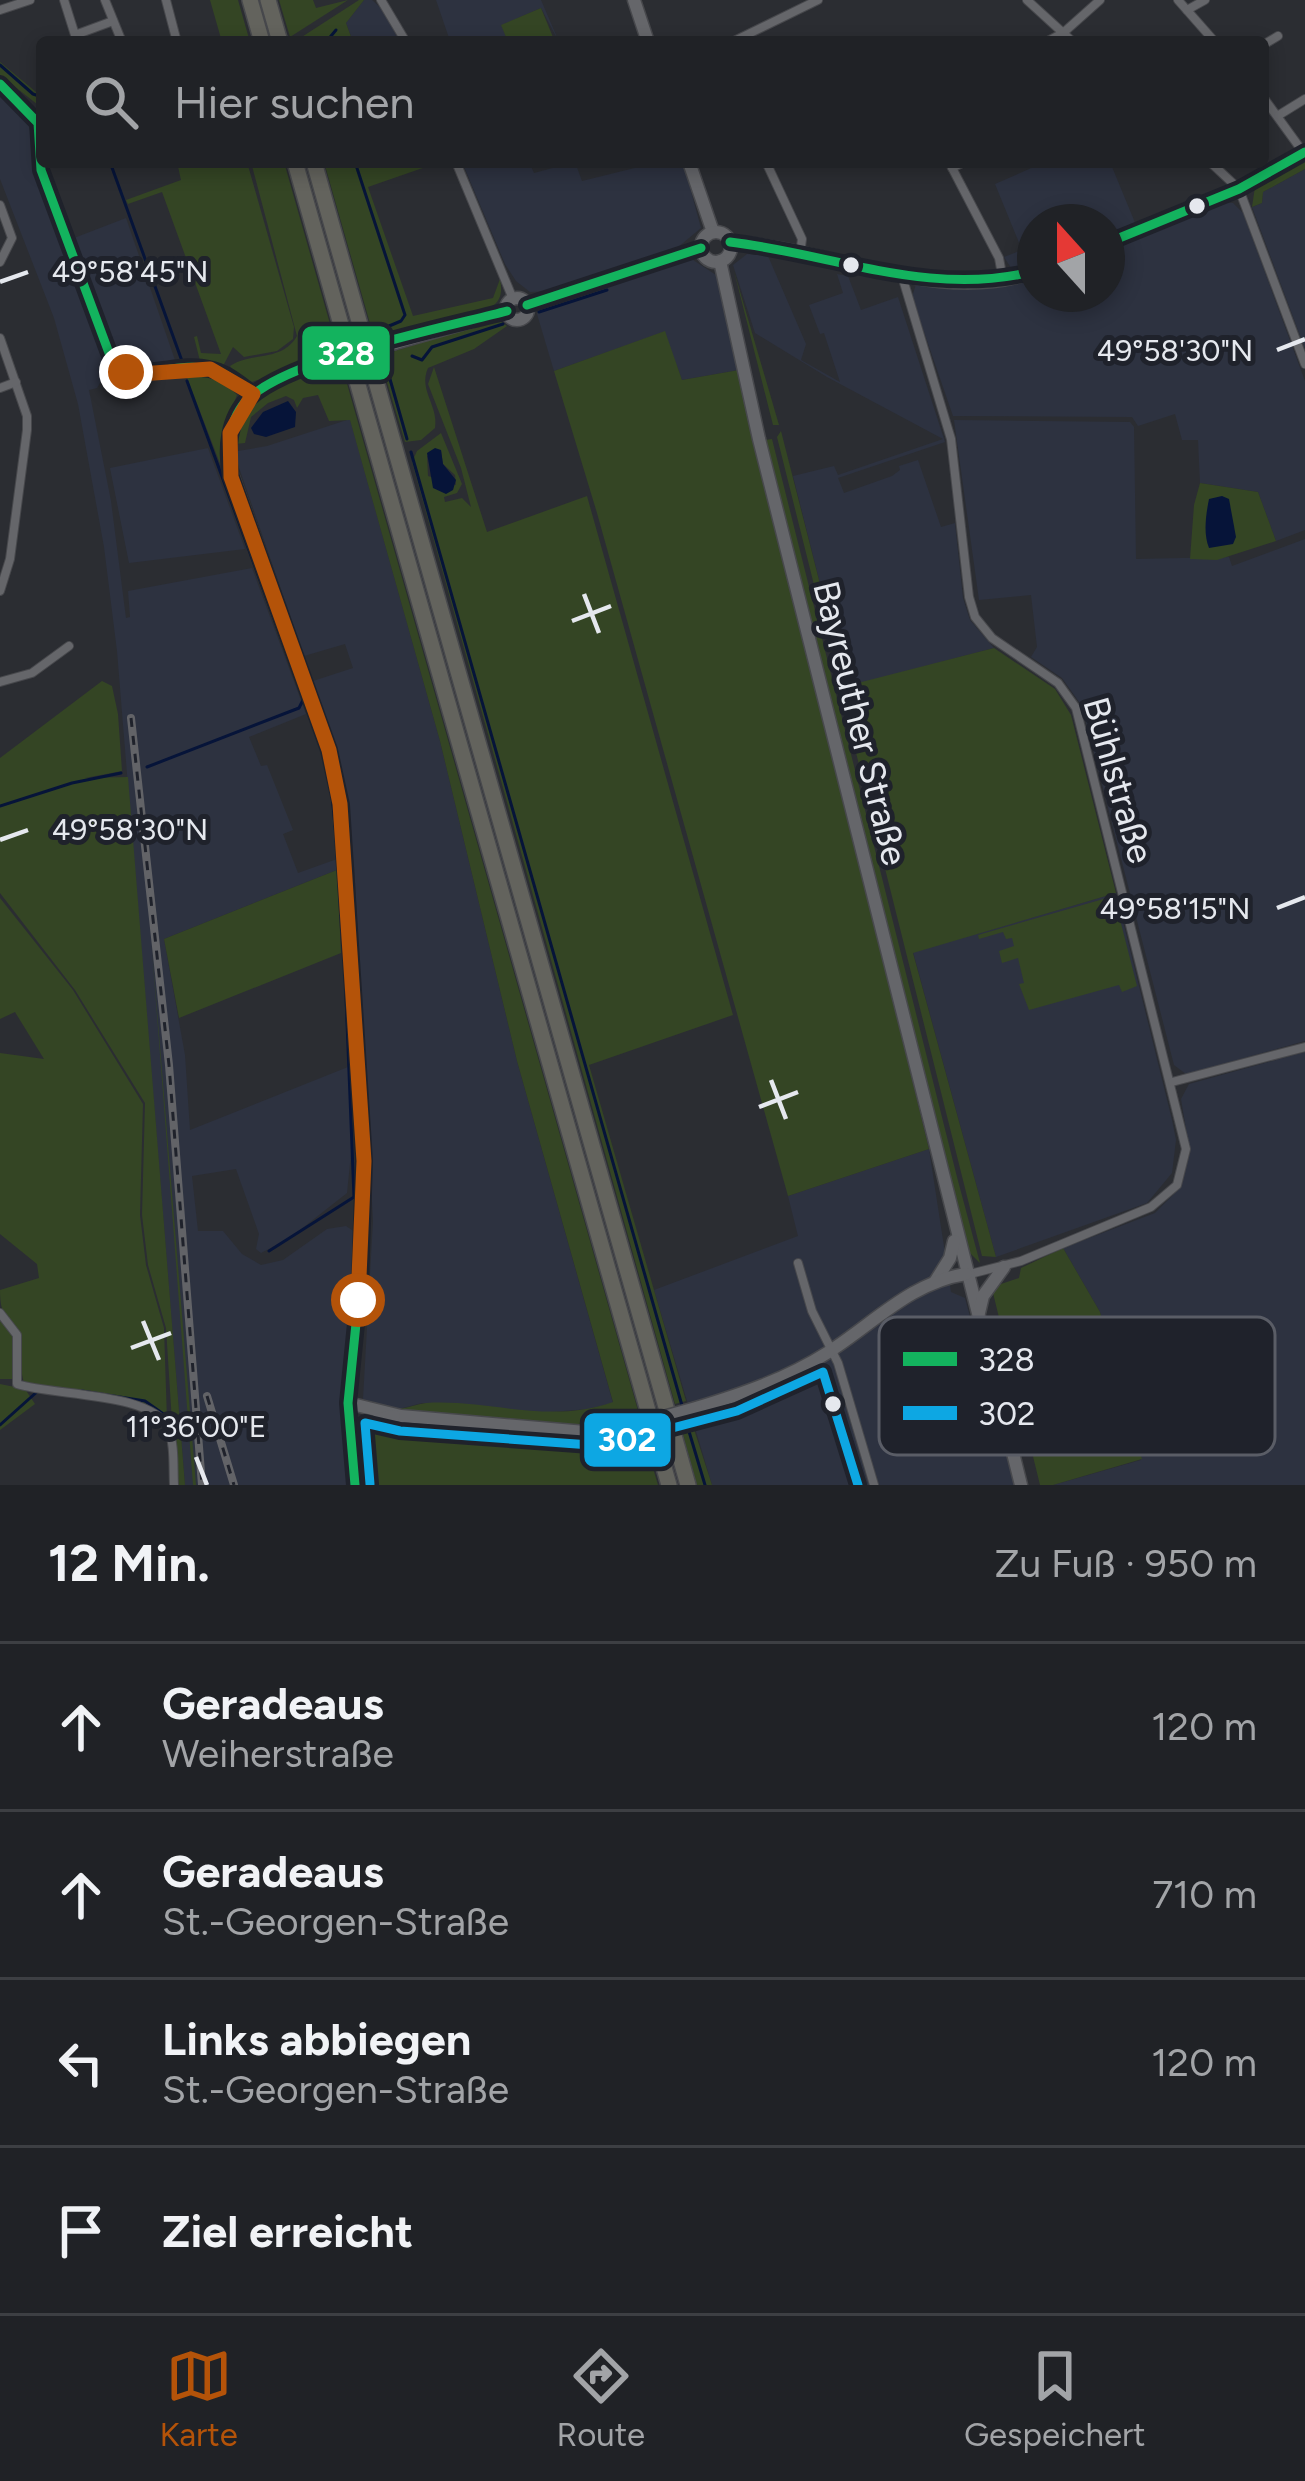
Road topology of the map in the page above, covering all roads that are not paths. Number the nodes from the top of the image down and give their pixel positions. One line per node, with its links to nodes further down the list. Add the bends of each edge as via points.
1 (30, 0): 14 (street)
2 (64, 0): 16 (street, via 75,35)
3 (105, 0): 16 (street)
4 (166, 0): 19 (street)
5 (250, 0): 20 (highway)
6 (268, 0): 21 (highway)
7 (381, 0): 22 (street)
8 (634, 0): 23 (street)
9 (818, 0): 24 (street)
10 (1027, 0): 17 (street)
11 (1100, 0): 17 (street)
12 (1178, 0): 15 (street)
13 (1205, 0): 15 (street)
14 (0, 10)
15 (1187, 10): 27 (street)
16 (113, 22): 18 (street)
17 (1064, 32): 25 (street); 26 (street)
18 (119, 36)
19 (175, 36)
20 (260, 36)
21 (278, 36)
22 (402, 36)
23 (646, 36)
24 (744, 36)
25 (1057, 36)
26 (1068, 36)
27 (1210, 36)
28 (1278, 36): 29 (street)
29 (1269, 41)
30 (0, 84): 34 (street)
31 (1305, 100): 33 (street)
32 (1269, 104): 33 (street)
33 (1279, 115): 35 (street)
34 (36, 118)
35 (1304, 153): 44 (street)
36 (40, 168): 61 (street, via 112,361 140,374 210,369)
37 (298, 168): 82 (highway)
38 (316, 168): 83 (highway)
39 (459, 168): 56 (street)
40 (691, 168): 46 (street)
41 (769, 168): 50 (street, via 802,239)
42 (952, 168): 55 (street)
43 (1216, 168): 44 (street)
44 (1239, 189): 47 (street); 58 (street)
45 (0, 206): 52 (street, via 12,238)
46 (713, 232): 48 (street); 49 (street)
47 (1125, 235)
48 (730, 242): 50 (street); 51 (street)
49 (700, 248): 51 (street); 56 (street)
50 (800, 254): 53 (street)
51 (720, 261): 68 (street, Bayreuther Straße)
52 (0, 262)
53 (902, 274): 55 (street); 67 (street, Bühlstraße, via 951,440 971,607 992,638 1058,683 1076,708)
54 (1017, 276): 55 (street)
55 (1003, 280)
56 (516, 305): 61 (street, bridge, via 324,363)
57 (0, 338): 59 (street)
58 (1305, 364)
59 (16, 382): 60 (street); 62 (street, via 27,430)
60 (0, 388)
61 (253, 394): 77 (street, via 230,433 228,463 329,750 340,804 364,1161)
62 (5, 560): 63 (street)
63 (0, 591)
64 (69, 646): 65 (street, via 32,673)
65 (0, 682)
66 (1305, 1047): 67 (street)
67 (1172, 1082): 70 (street, Bühlstraße, via 1186,1149 1166,1198)
68 (956, 1234): 71 (street, Bayreuther Straße); 72 (street)
69 (798, 1263): 76 (street)
70 (1004, 1267): 71 (street, Bühlstraße); 75 (street)
71 (966, 1274): 72 (street); 74 (street, Bayreuther Straße)
72 (934, 1282): 76 (street)
73 (0, 1313): 80 (street, via 17,1335 17,1384 144,1406 161,1417)
74 (977, 1317)
75 (979, 1317)
76 (832, 1350): 78 (street, bridge, via 763,1386 624,1427); 84 (street)
77 (347, 1402): 78 (street); 81 (street)
78 (401, 1416): 81 (street, via 376,1420 362,1434)
79 (1014, 1455): 85 (street, Bayreuther Straße)
80 (174, 1485)
81 (356, 1485)
82 (669, 1485)
83 (688, 1485)
84 (874, 1485)
85 (1022, 1485)

